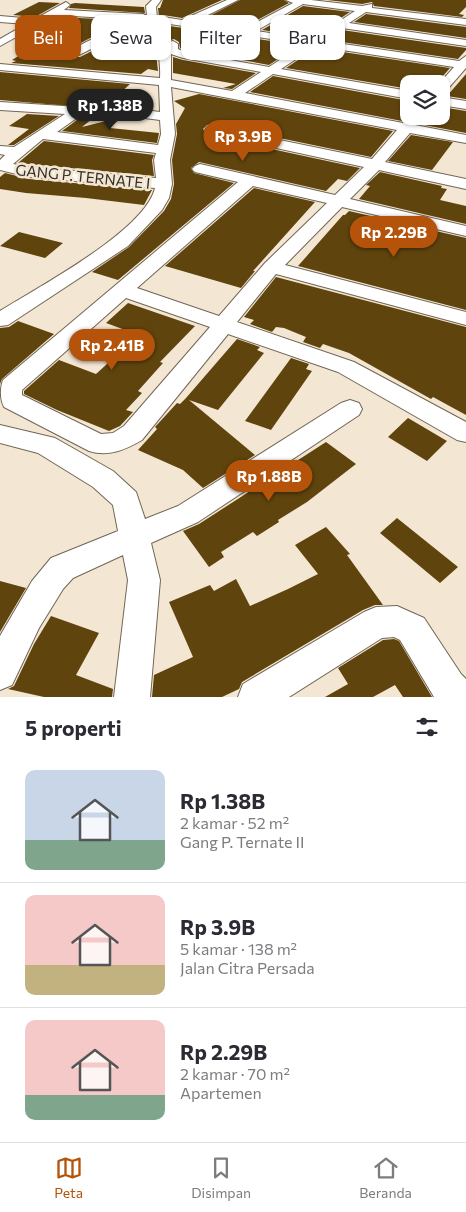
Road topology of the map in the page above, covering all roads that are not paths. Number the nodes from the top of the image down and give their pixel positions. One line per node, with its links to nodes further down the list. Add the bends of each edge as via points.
1 (74, 0): 8 (street)
2 (157, 0): 11 (street, via 151,6)
3 (234, 0): 12 (street)
4 (290, 0): 6 (street)
5 (378, 0): 7 (street)
6 (301, 2): 7 (street); 17 (street)
7 (364, 9): 14 (street); 16 (street)
8 (54, 12): 9 (street); 10 (street)
9 (49, 15)
10 (107, 15)
11 (152, 15)
12 (201, 15)
13 (0, 21): 15 (street)
14 (345, 21)
15 (15, 22)
16 (466, 22)
17 (260, 24)
18 (345, 26): 21 (street)
19 (15, 34): 20 (street)
20 (0, 43)
21 (466, 43)
22 (173, 44): 28 (street, via 173,51 183,55)
23 (345, 47): 27 (street)
24 (165, 60): 30 (street)
25 (287, 60): 28 (street)
26 (0, 66): 30 (street)
27 (462, 67): 29 (street)
28 (272, 70): 31 (street); 32 (street)
29 (450, 80)
30 (165, 81): 32 (street); 37 (street)
31 (400, 93)
32 (234, 95): 38 (street)
33 (450, 101): 34 (street)
34 (466, 104)
35 (0, 106): 36 (street)
36 (79, 111): 37 (street, via 110,115 119,111); 42 (street)
37 (168, 117): 45 (street)
38 (400, 120)
39 (408, 125): 47 (street)
40 (420, 125): 43 (street)
41 (212, 130): 47 (street)
42 (42, 135): 45 (street); 46 (street)
43 (466, 139)
44 (0, 150): 46 (street)
45 (165, 150): 50 (street, via 162,160)
46 (17, 152): 50 (street, GANG P. TERNATE I, via 2,166 29,172)
47 (375, 165): 51 (street); 52 (street)
48 (200, 169): 49 (street)
49 (248, 181): 52 (street); 55 (street)
50 (164, 184): 56 (street, via 161,198 153,210 122,242)
51 (466, 184)
52 (339, 201): 53 (street); 54 (street)
53 (466, 231)
54 (272, 267): 57 (street); 58 (street)
55 (123, 290): 58 (street); 58 (street, via 11,386 8,395 98,444 118,442 133,433)
56 (0, 320)
57 (466, 320)
58 (225, 325): 60 (street, via 346,367)
59 (350, 409): 62 (street, via 188,514)
60 (466, 433)
61 (0, 434): 62 (street, via 46,445 103,478 126,500)
62 (135, 536): 63 (street, via 62,568 55,575 39,596); 64 (street, via 144,580)
63 (0, 673)
64 (132, 697)
65 (256, 697): 66 (street, via 376,623 397,621 412,629 448,687)
66 (459, 697)

